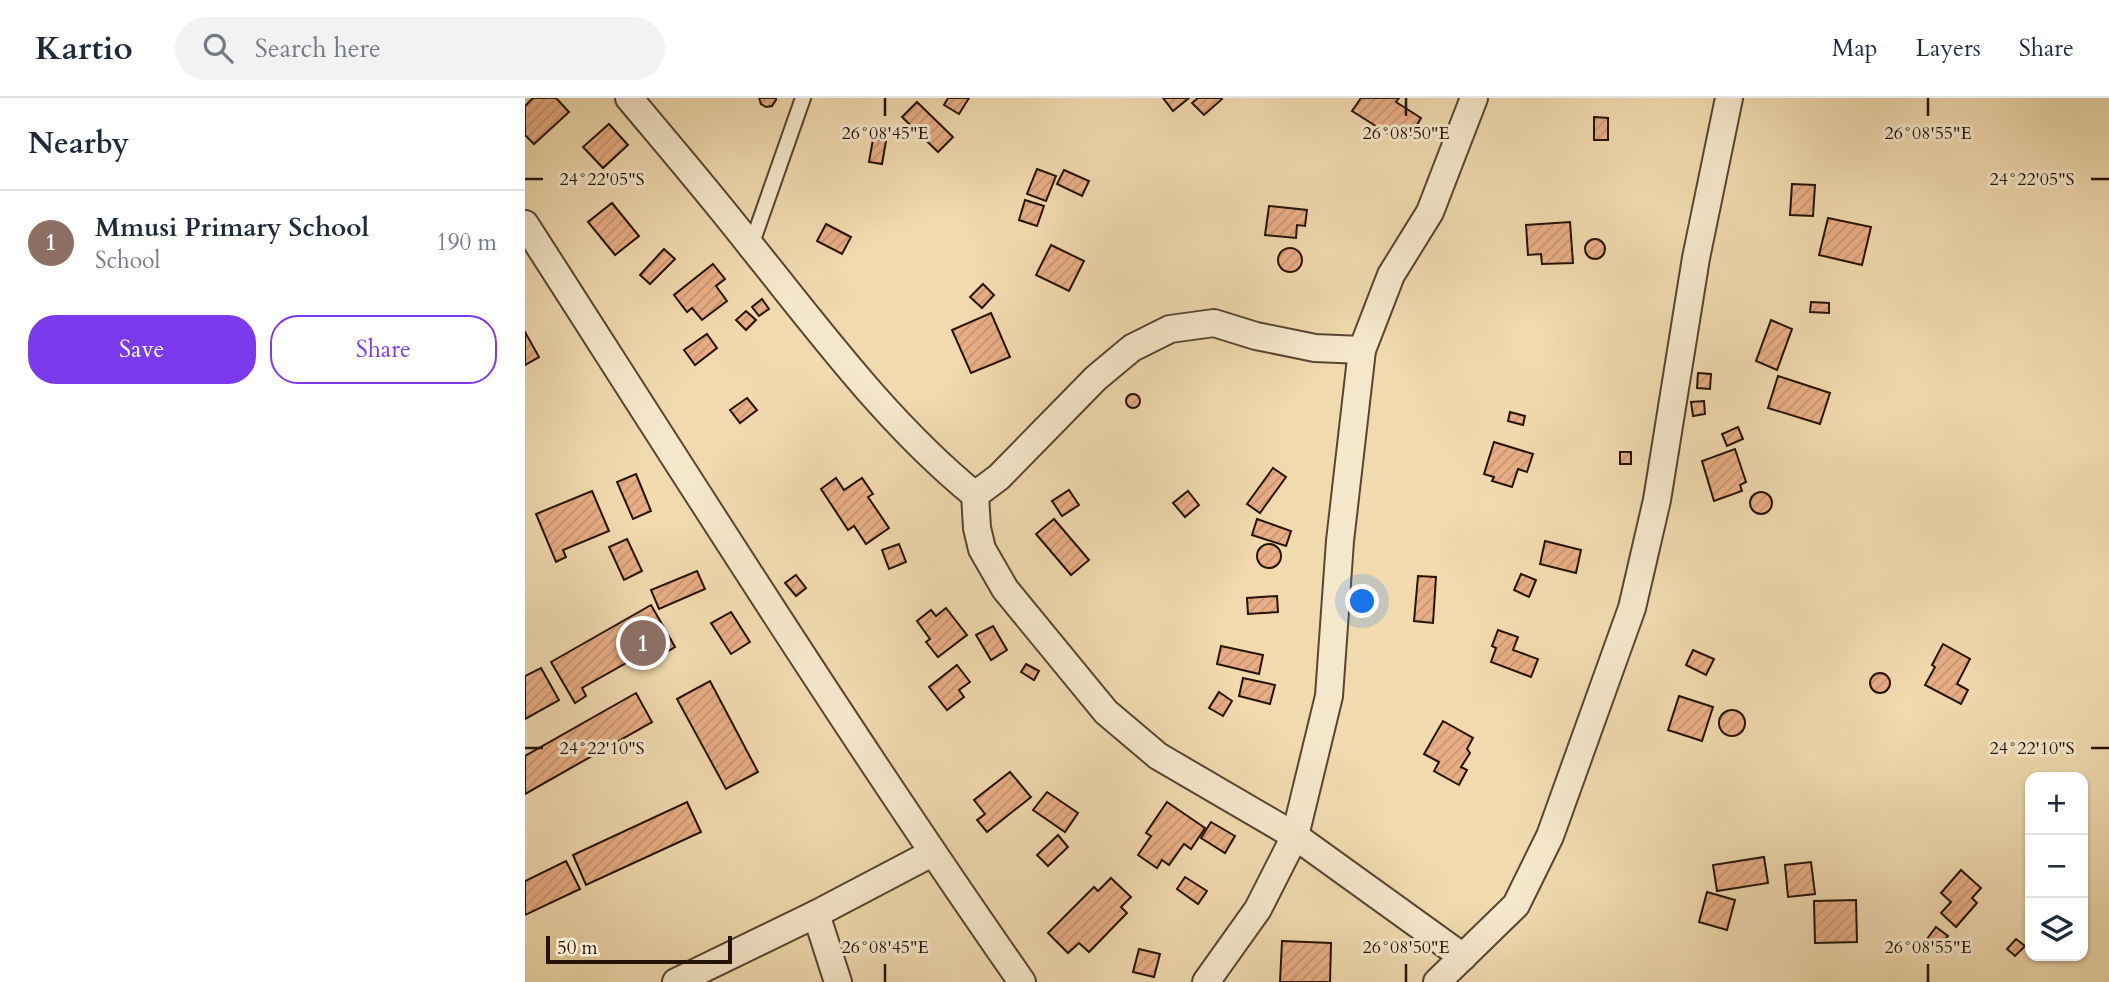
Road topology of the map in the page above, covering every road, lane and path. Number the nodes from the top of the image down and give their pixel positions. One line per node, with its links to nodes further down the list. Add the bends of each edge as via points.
1 (629, 98): 6 (street)
2 (803, 98): 6 (lane)
3 (1473, 98): 7 (street, via 1430,212 1391,275)
4 (1729, 98): 12 (street, via 1696,258 1657,500 1632,608 1550,836 1516,905)
5 (525, 224): 10 (street)
6 (751, 246): 8 (street, via 900,425 935,463)
7 (1362, 350): 8 (street, via 1315,348 1214,323 1170,329 1132,348); 9 (street, via 1340,541 1329,696)
8 (975, 495): 9 (street, via 982,549 1005,589 1106,712 1159,755)
9 (1295, 836): 12 (street); 16 (street, via 1258,909)
10 (932, 853): 11 (street); 15 (street)
11 (815, 914): 13 (street); 14 (street)
12 (1463, 957): 17 (street)
13 (676, 982)
14 (838, 982)
15 (1022, 982)
16 (1206, 982)
17 (1437, 982)

